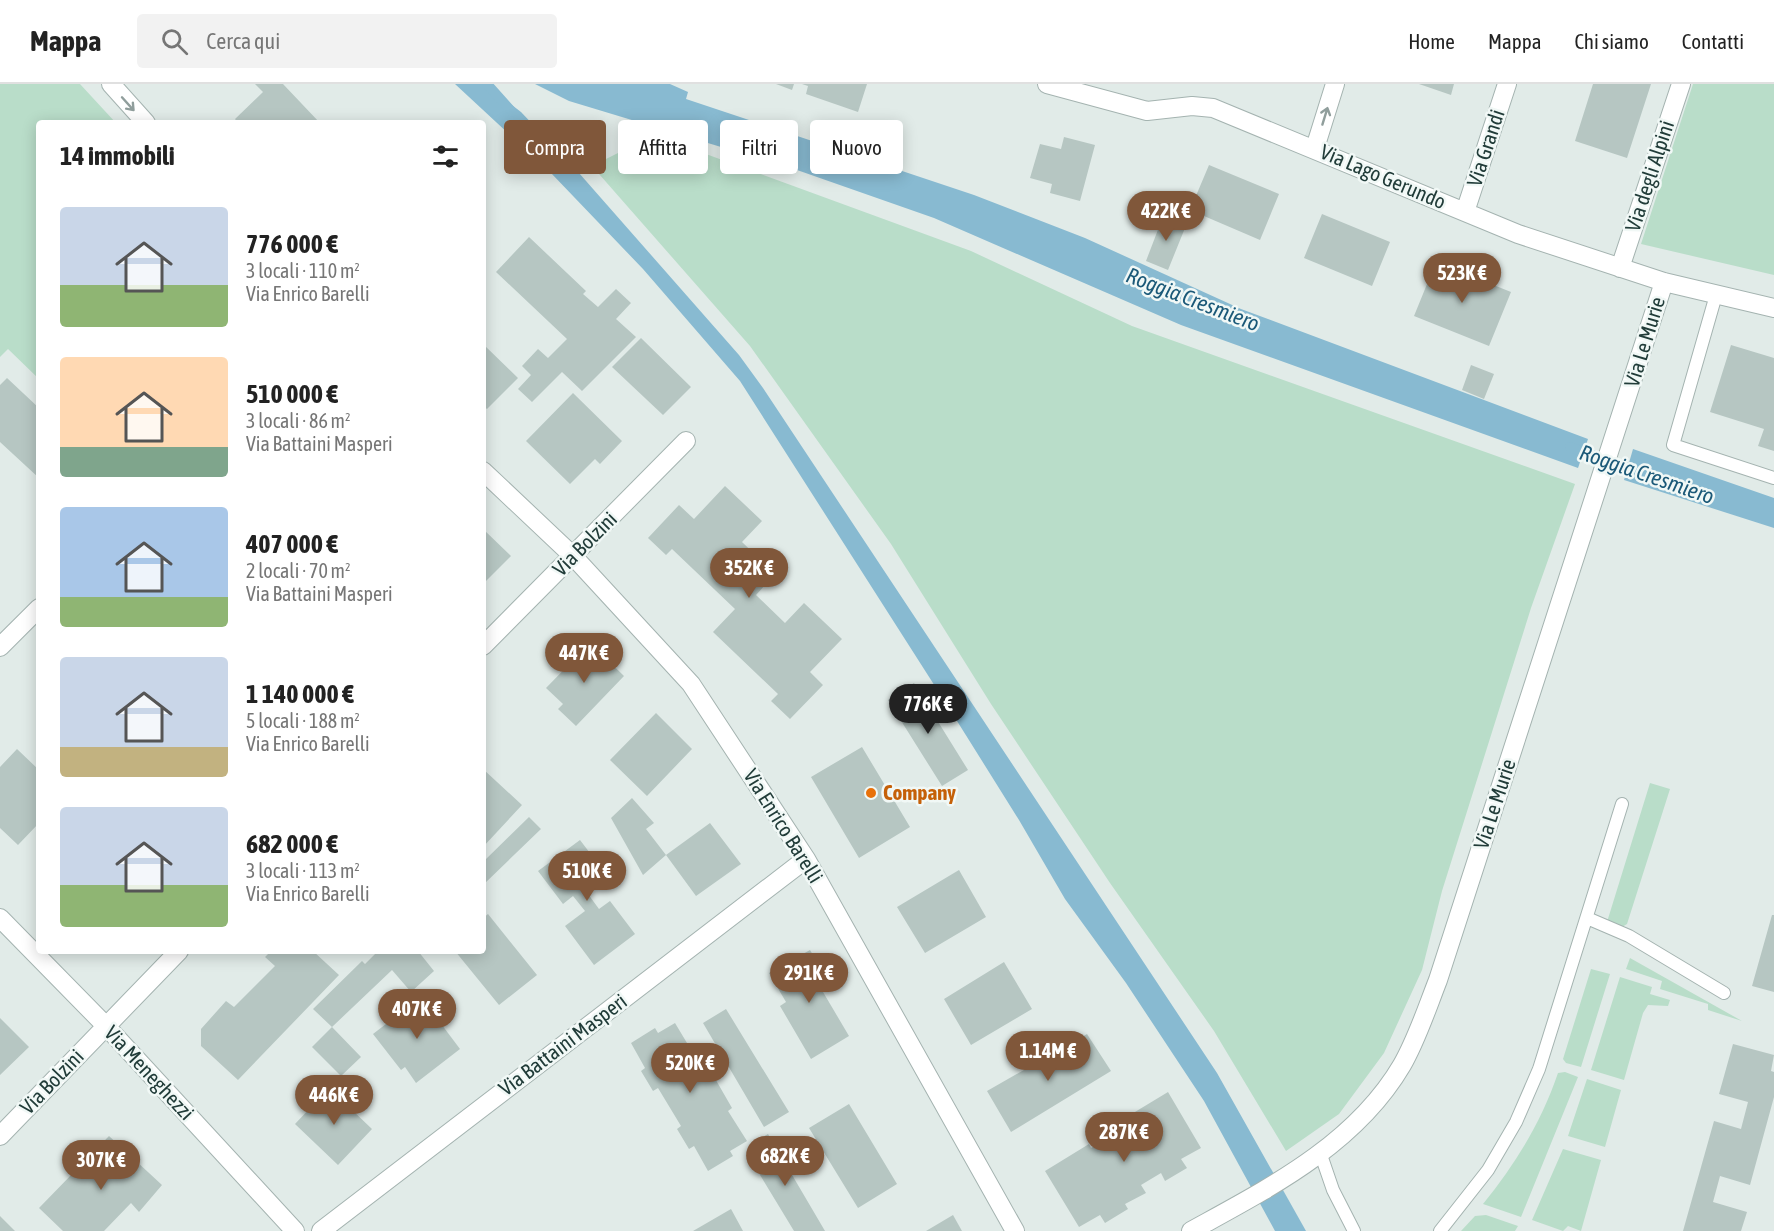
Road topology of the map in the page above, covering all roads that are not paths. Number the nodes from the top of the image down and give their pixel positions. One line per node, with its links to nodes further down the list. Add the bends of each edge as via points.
1 (111, 84): 6 (street, one-way to 6)
2 (1047, 84): 7 (street, Via Lago Gerundo, via 1147,111 1213,108)
3 (1335, 84): 7 (street, one-way to 3)
4 (1507, 84): 8 (street, Via Grandi)
5 (1681, 84): 9 (street, Via degli Alpini)
6 (143, 120)
7 (1315, 148): 8 (street, Via Lago Gerundo)
8 (1465, 212): 9 (street, Via Lago Gerundo)
9 (1620, 268): 10 (street, Via Lago Gerundo)
10 (1664, 282): 11 (street, Via Lago Gerundo); 28 (street, Via Le Murie, via 1438,981 1402,1064 1377,1101)
11 (1716, 295): 12 (street, Via Lago Gerundo); 15 (lane, via 1673,445)
12 (1774, 308)
13 (686, 441): 16 (street, Via Bolzini)
14 (486, 474): 16 (street, Via Enrico Barelli)
15 (1774, 478)
16 (573, 556): 18 (street, Via Bolzini); 21 (street, Via Enrico Barelli, via 691,684)
17 (36, 611): 19 (street)
18 (486, 643)
19 (0, 647)
20 (1622, 804): 23 (lane)
21 (806, 860): 30 (street, Via Battaini Masperi); 31 (street, Via Enrico Barelli)
22 (0, 918): 26 (street, Via Meneghezzi)
23 (1587, 918): 25 (lane, via 1629,936); 34 (lane, via 1539,1069 1515,1122 1488,1170)
24 (176, 954): 26 (street, Via Bolzini)
25 (1724, 993)
26 (105, 1025): 27 (street, Via Bolzini); 29 (street, Via Meneghezzi)
27 (0, 1136)
28 (1321, 1155): 32 (street, Via Le Murie); 33 (lane)
29 (295, 1231)
30 (321, 1231)
31 (1015, 1231)
32 (1191, 1231)
33 (1354, 1231)
34 (1440, 1231)

